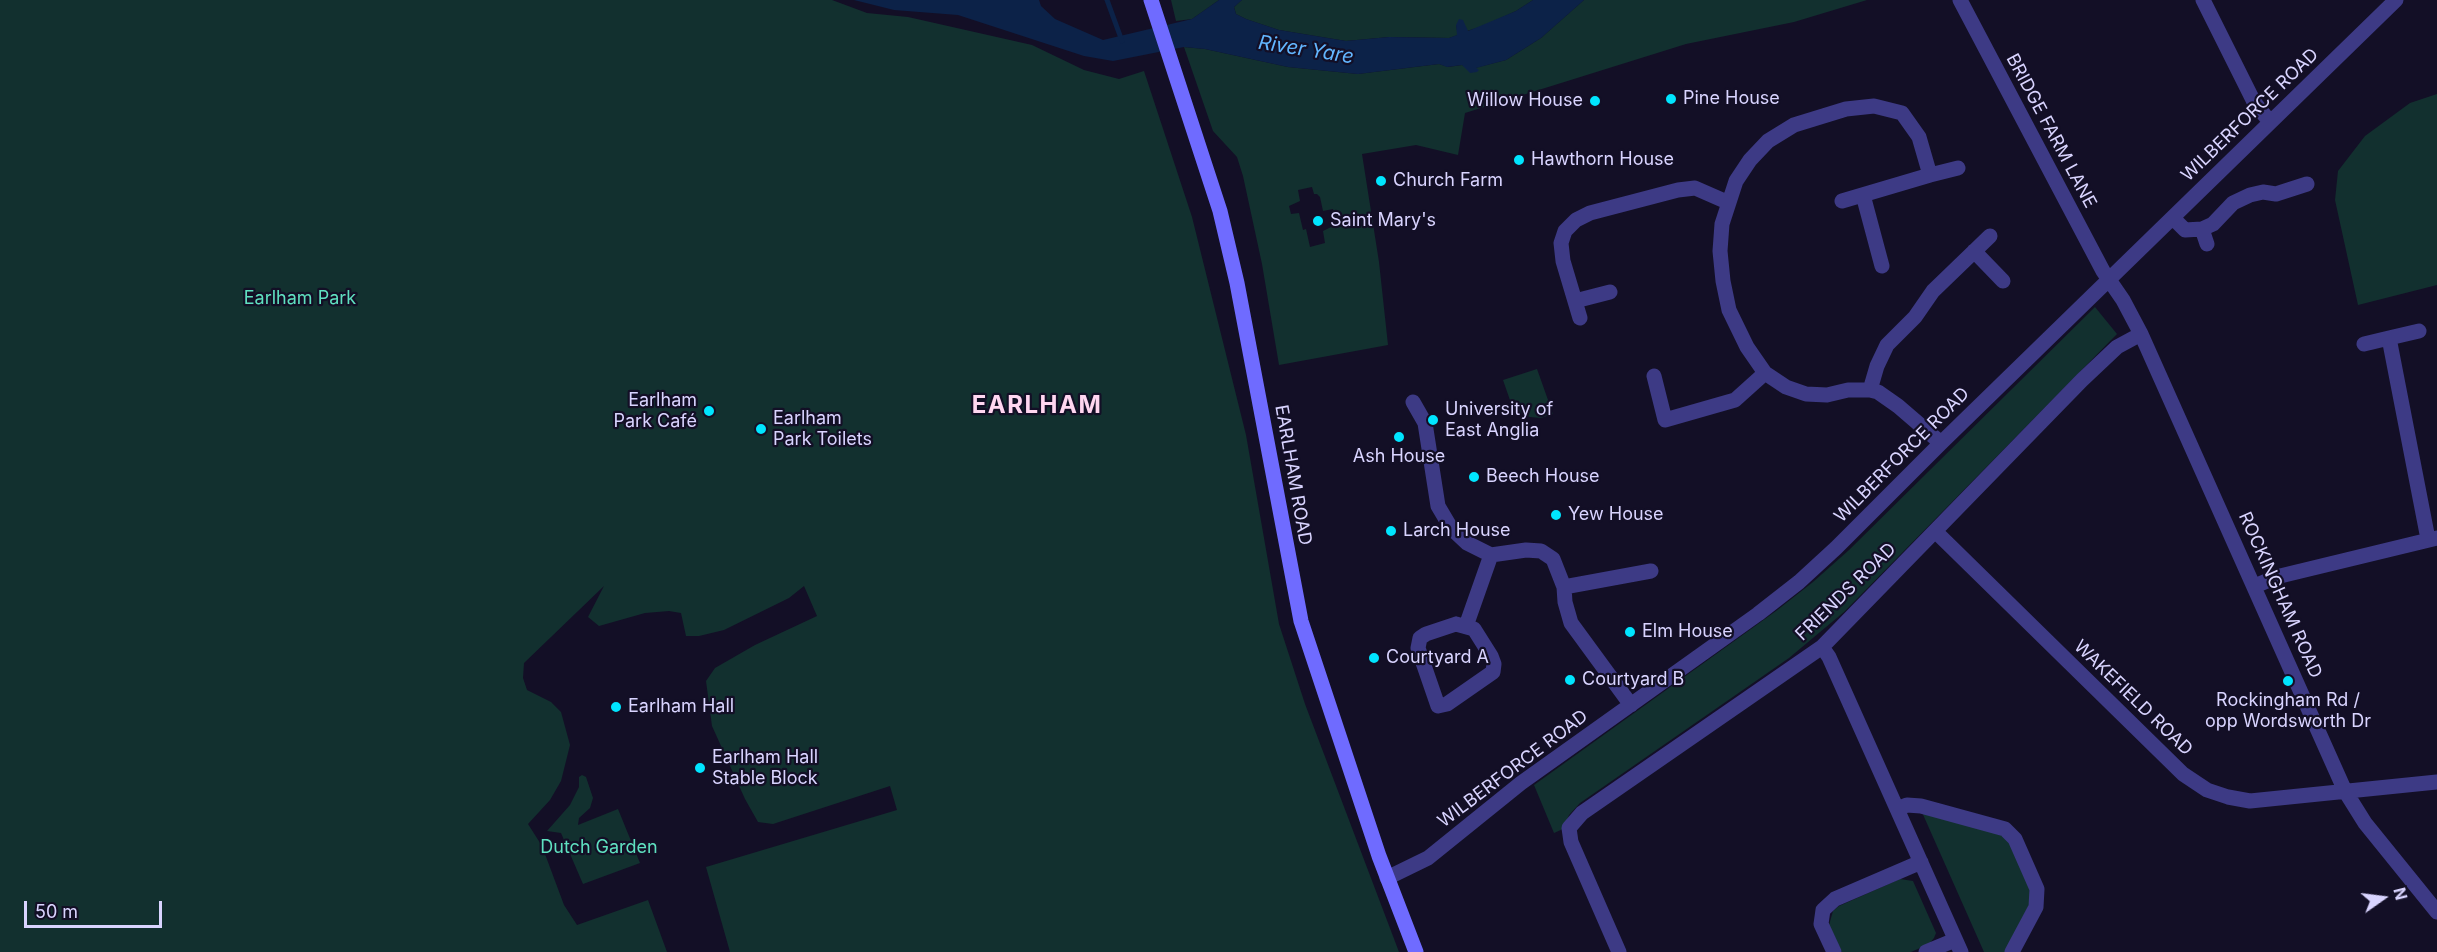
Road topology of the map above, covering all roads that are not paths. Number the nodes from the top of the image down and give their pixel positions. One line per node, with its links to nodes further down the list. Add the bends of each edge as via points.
1 (1151, 0): 45 (main road, EARLHAM ROAD, via 1220,211 1238,283 1301,621)
2 (1960, 0): 18 (street, BRIDGE FARM LANE)
3 (2203, 0): 5 (street, via 2254,102)
4 (2396, 0): 5 (street, WILBERFORCE ROAD)
5 (2270, 122): 12 (street, WILBERFORCE ROAD)
6 (1958, 168): 7 (street)
7 (1930, 175): 9 (street); 11 (street, via 1919,137 1902,113 1874,106 1794,125 1768,141 1736,181)
8 (2307, 184): 13 (street, via 2276,194 2250,195 2233,203 2213,224)
9 (1863, 195): 10 (street); 17 (street)
10 (1842, 201)
11 (1727, 202): 21 (street, via 1695,188 1678,190 1576,220 1565,231 1561,243); 27 (street, via 1720,251 1729,310)
12 (2173, 218): 13 (street, via 2185,230); 18 (street, WILBERFORCE ROAD)
13 (2202, 229): 15 (street)
14 (1990, 236): 16 (street)
15 (2207, 244)
16 (1974, 251): 19 (street); 29 (street, via 1887,345)
17 (1881, 266)
18 (2109, 280): 24 (street, ROCKINGHAM ROAD); 31 (street, WILBERFORCE ROAD)
19 (2003, 281)
20 (1610, 292): 21 (street)
21 (1575, 301): 22 (street)
22 (1580, 318)
23 (2419, 331): 25 (street)
24 (2140, 334): 32 (street, FRIENDS ROAD, via 2117,346); 36 (street, ROCKINGHAM ROAD)
25 (2389, 338): 26 (street); 33 (street)
26 (2364, 344)
27 (1765, 373): 28 (street, via 1735,400 1665,420); 29 (street, via 1806,394)
28 (1654, 376)
29 (1870, 390): 31 (street, via 1898,406)
30 (1413, 402): 34 (street, via 1425,423 1438,506 1451,528 1467,543)
31 (1941, 443): 40 (street, WILBERFORCE ROAD, via 1799,582)
32 (1935, 531): 39 (street, FRIENDS ROAD); 42 (street, WAKEFIELD ROAD, via 2175,767 2206,790 2250,801)
33 (2432, 539): 36 (street, via 2276,577)
34 (1491, 555): 37 (street, via 1541,550 1553,559); 38 (street)
35 (1651, 571): 37 (street)
36 (2255, 586): 42 (street, ROCKINGHAM ROAD)
37 (1564, 587): 40 (street, via 1572,623)
38 (1466, 626): 38 (street, via 1474,629 1491,656 1493,672 1447,704 1438,706 1418,648 1420,638 1456,624)
39 (1822, 647): 43 (street); 49 (street, FRIENDS ROAD, via 1582,813 1569,828 1571,842)
40 (1631, 705): 45 (street, WILBERFORCE ROAD, via 1521,783 1428,858)
41 (2437, 782): 42 (street, WAKEFIELD ROAD)
42 (2345, 791): 46 (street, ROCKINGHAM ROAD, via 2365,823)
43 (1897, 809): 44 (street); 52 (street, via 1921,806 2006,829 2015,839 2037,889 2036,907)
44 (1921, 862): 47 (street); 50 (street, via 1835,899 1823,910 1821,924)
45 (1387, 878): 48 (main road, EARLHAM ROAD)
46 (2437, 912)
47 (1958, 946): 51 (street)
48 (1416, 952)
49 (1619, 952)
50 (1834, 952)
51 (1926, 952)
52 (2012, 952)

